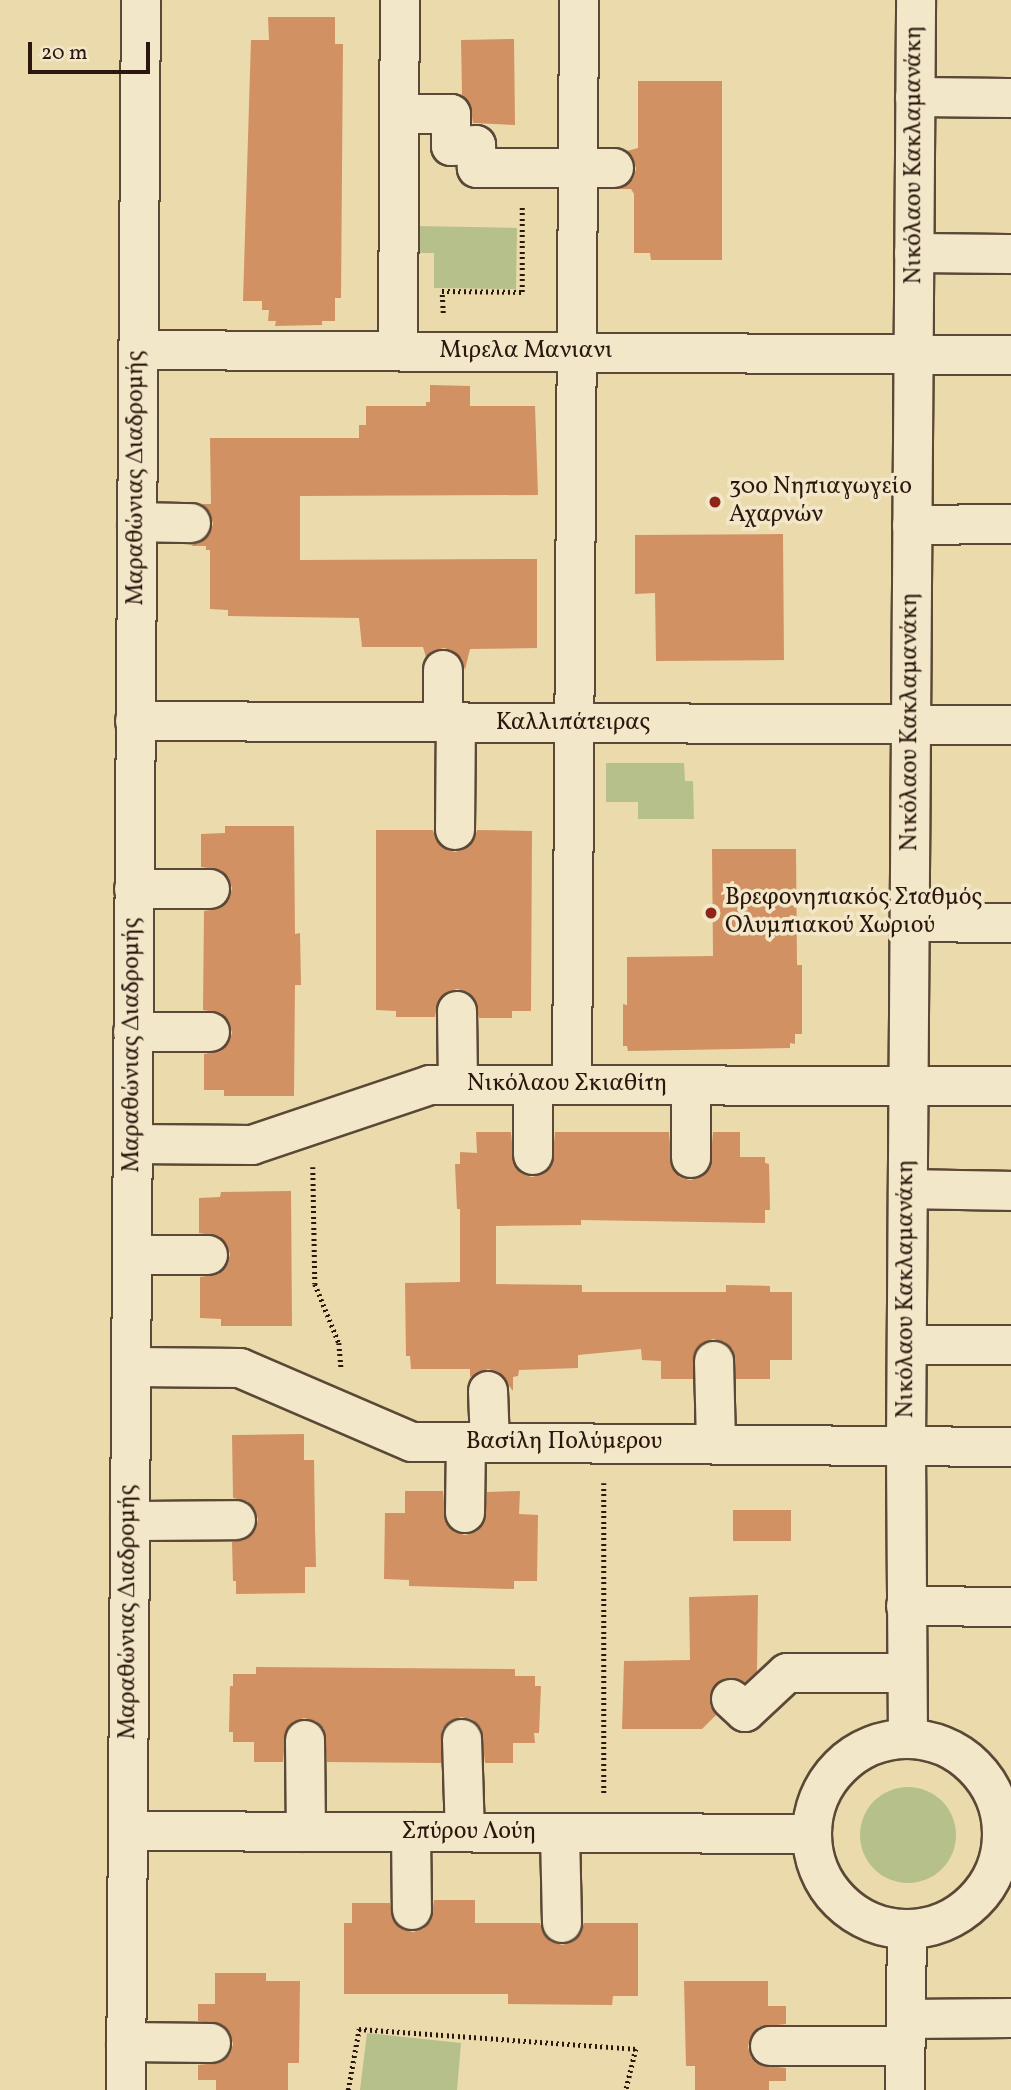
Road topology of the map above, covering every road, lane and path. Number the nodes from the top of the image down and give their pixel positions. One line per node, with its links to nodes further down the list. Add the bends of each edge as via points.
1 (141, 0): 12 (street, Μαραθώνιας Διαδρομής)
2 (400, 0): 7 (street)
3 (579, 0): 9 (street)
4 (916, 0): 5 (street, Νικόλαου Κακλαμανάκη)
5 (915, 97): 6 (street); 10 (street, Νικόλαου Κακλαμανάκη)
6 (1011, 98)
7 (399, 114): 8 (street, via 451,114 452,146 476,145 477,168); 13 (street)
8 (522, 167): 9 (street); 17 (path, via 522,292 442,291)
9 (596, 168): 14 (street)
10 (914, 253): 11 (street); 15 (street, Νικόλαου Κακλαμανάκη)
11 (1011, 254)
12 (138, 350): 13 (street, Μιρελα Μανιανι); 18 (street, Μαραθώνιας Διαδρομής)
13 (398, 351): 17 (street, Μιρελα Μανιανι)
14 (576, 353): 15 (street, Μιρελα Μανιανι); 17 (street, Μιρελα Μανιανι); 25 (street)
15 (914, 355): 16 (street, Μιρελα Μανιανι); 21 (street, Νικόλαου Κακλαμανάκη)
16 (1011, 355)
17 (443, 369)
18 (137, 522): 19 (street); 23 (street, Μαραθώνιας Διαδρομής)
19 (191, 523)
20 (1011, 524): 21 (street)
21 (912, 525): 27 (street, Νικόλαου Κακλαμανάκη)
22 (443, 670): 24 (street)
23 (135, 721): 24 (street, Καλλιπάτειρας); 29 (street, Μαραθώνιας Διαδρομής)
24 (450, 723): 25 (street, Καλλιπάτειρας); 28 (street)
25 (574, 724): 27 (street, Καλλιπάτειρας); 37 (street)
26 (1011, 725): 27 (street, Καλλιπάτειρας)
27 (911, 726): 31 (street, Νικόλαου Κακλαμανάκη)
28 (456, 830)
29 (134, 889): 30 (street); 34 (street, Μαραθώνιας Διαδρομής)
30 (210, 889)
31 (910, 922): 32 (street); 38 (street, Νικόλαου Κακλαμανάκη)
32 (1011, 922)
33 (457, 1011): 36 (street)
34 (133, 1032): 35 (street); 43 (street, Μαραθώνιας Διαδρομής)
35 (210, 1032)
36 (458, 1085): 39 (street, Νικόλαου Σκιαθίτη); 42 (street, Νικόλαου Σκιαθίτη, via 430,1085)
37 (572, 1085): 39 (street, Νικόλαου Σκιαθίτη); 40 (street, Νικόλαου Σκιαθίτη)
38 (909, 1085): 40 (street, Νικόλαου Σκιαθίτη); 41 (street, Νικόλαου Σκιαθίτη); 46 (street, Νικόλαου Κακλαμανάκη)
39 (533, 1086): 44 (street)
40 (691, 1086): 45 (street)
41 (1011, 1086)
42 (313, 1124): 43 (street, Νικόλαου Σκιαθίτη, via 252,1144); 55 (path, via 315,1284 339,1343 341,1361)
43 (133, 1144): 48 (street, Μαραθώνιας Διαδρομής)
44 (533, 1155)
45 (691, 1158)
46 (908, 1189): 47 (street); 50 (street, Νικόλαου Κακλαμανάκη)
47 (1011, 1191)
48 (132, 1255): 49 (street); 53 (street, Μαραθώνιας Διαδρομής)
49 (208, 1255)
50 (907, 1345): 51 (street); 59 (street, Νικόλαου Κακλαμανάκη)
51 (1011, 1345)
52 (714, 1361): 58 (street)
53 (131, 1367): 55 (street, Βασίλη Πολύμερου, via 240,1368); 63 (street, Μαραθώνιας Διαδρομής)
54 (488, 1391): 56 (street)
55 (333, 1408): 56 (street, Βασίλη Πολύμερου, via 412,1442)
56 (478, 1443): 57 (street, Βασίλη Πολύμερου); 61 (street)
57 (604, 1444): 58 (street, Βασίλη Πολύμερου); 76 (path)
58 (716, 1444): 59 (street, Βασίλη Πολύμερου)
59 (906, 1445): 60 (street, Βασίλη Πολύμερου); 64 (street, Νικόλαου Κακλαμανάκη)
60 (1011, 1447)
61 (465, 1513)
62 (236, 1520): 63 (street)
63 (130, 1521): 71 (street, Μαραθώνιας Διαδρομής)
64 (906, 1606): 65 (street); 66 (street, Νικόλαου Κακλαμανάκη)
65 (1011, 1607)
66 (906, 1673): 67 (street, via 787,1673 745,1712); 68 (street, Νικόλαου Κακλαμανάκη)
67 (731, 1699)
68 (908, 1738): 77 (street, via 879,1742 851,1756 829,1779 815,1807); 78 (street, via 949,1747 981,1771 1000,1806)
69 (462, 1739): 74 (street)
70 (305, 1740): 72 (street)
71 (128, 1831): 72 (street, Σπύρου Λούη); 84 (street, Μαραθώνιας Διαδρομής)
72 (306, 1832): 73 (street, Σπύρου Λούη)
73 (411, 1832): 74 (street, Σπύρου Λούη); 79 (street)
74 (465, 1832): 75 (street, Σπύρου Λούη)
75 (560, 1834): 76 (street, Σπύρου Λούη); 80 (street)
76 (605, 1834): 77 (street, Σπύρου Λούη)
77 (811, 1834): 81 (street, via 817,1867 832,1894 854,1914 882,1927)
78 (1007, 1843): 81 (street, via 994,1877 973,1905 945,1923)
79 (412, 1910)
80 (562, 1923)
81 (907, 1930): 83 (street)
82 (1011, 2018): 83 (street)
83 (906, 2033): 86 (street); 90 (street)
84 (126, 2042): 85 (street); 87 (street, Μαραθώνιας Διαδρομής)
85 (211, 2042)
86 (770, 2046)
87 (126, 2090)
88 (348, 2090): 89 (path, via 359,2029 636,2049)
89 (626, 2090)
90 (905, 2090)

